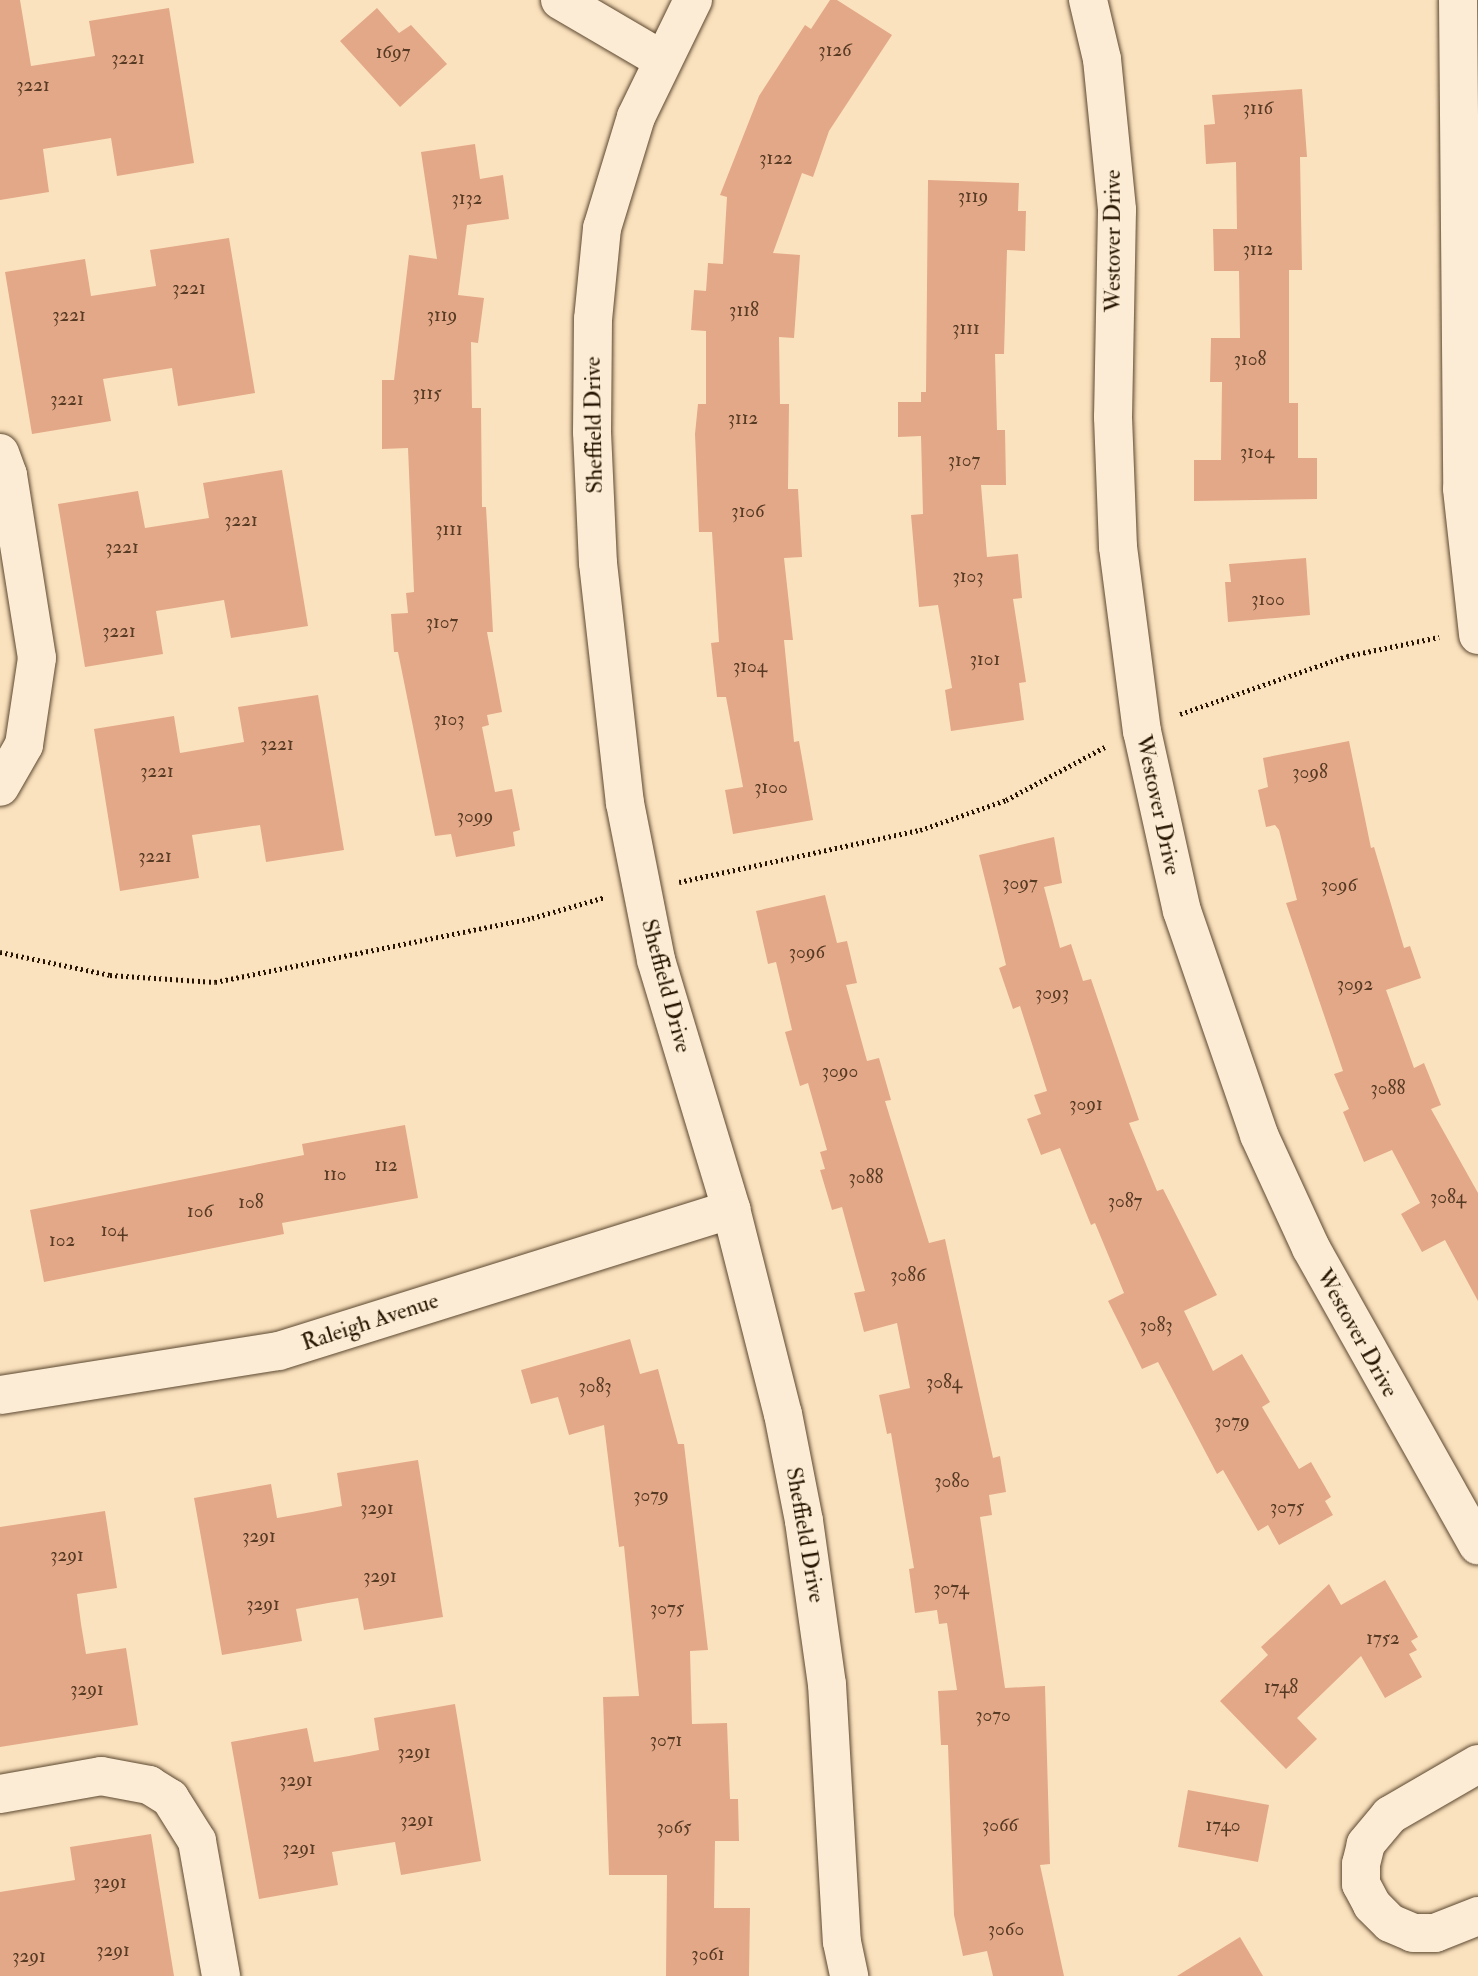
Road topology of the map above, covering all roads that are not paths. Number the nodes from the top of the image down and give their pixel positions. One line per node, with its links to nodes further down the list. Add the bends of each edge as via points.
1 (560, 0): 5 (street)
2 (693, 0): 5 (street, Sheffield Drive)
3 (1088, 0): 11 (street, Westover Drive, via 1102,59 1116,197 1113,417 1118,547 1142,731 1182,911 1259,1135 1311,1248)
4 (1458, 0): 7 (street)
5 (661, 59): 9 (street, Sheffield Drive, via 625,150 602,228 593,319 598,563 607,676 641,889 656,960)
6 (0, 453): 8 (street, via 8,474 37,658 24,745)
7 (1465, 635)
8 (0, 787)
9 (731, 1209): 10 (street, Raleigh Avenue, via 279,1351); 16 (street, Sheffield Drive, via 783,1414 816,1595 828,1698 842,1942)
10 (0, 1395)
11 (1478, 1545)
12 (1478, 1763): 14 (street, via 1390,1815 1366,1844 1361,1864 1361,1884 1372,1906 1390,1923 1413,1933 1435,1933)
13 (0, 1794): 15 (street, via 101,1776 149,1785 170,1798 197,1841)
14 (1478, 1916)
15 (221, 1976)
16 (849, 1976)

